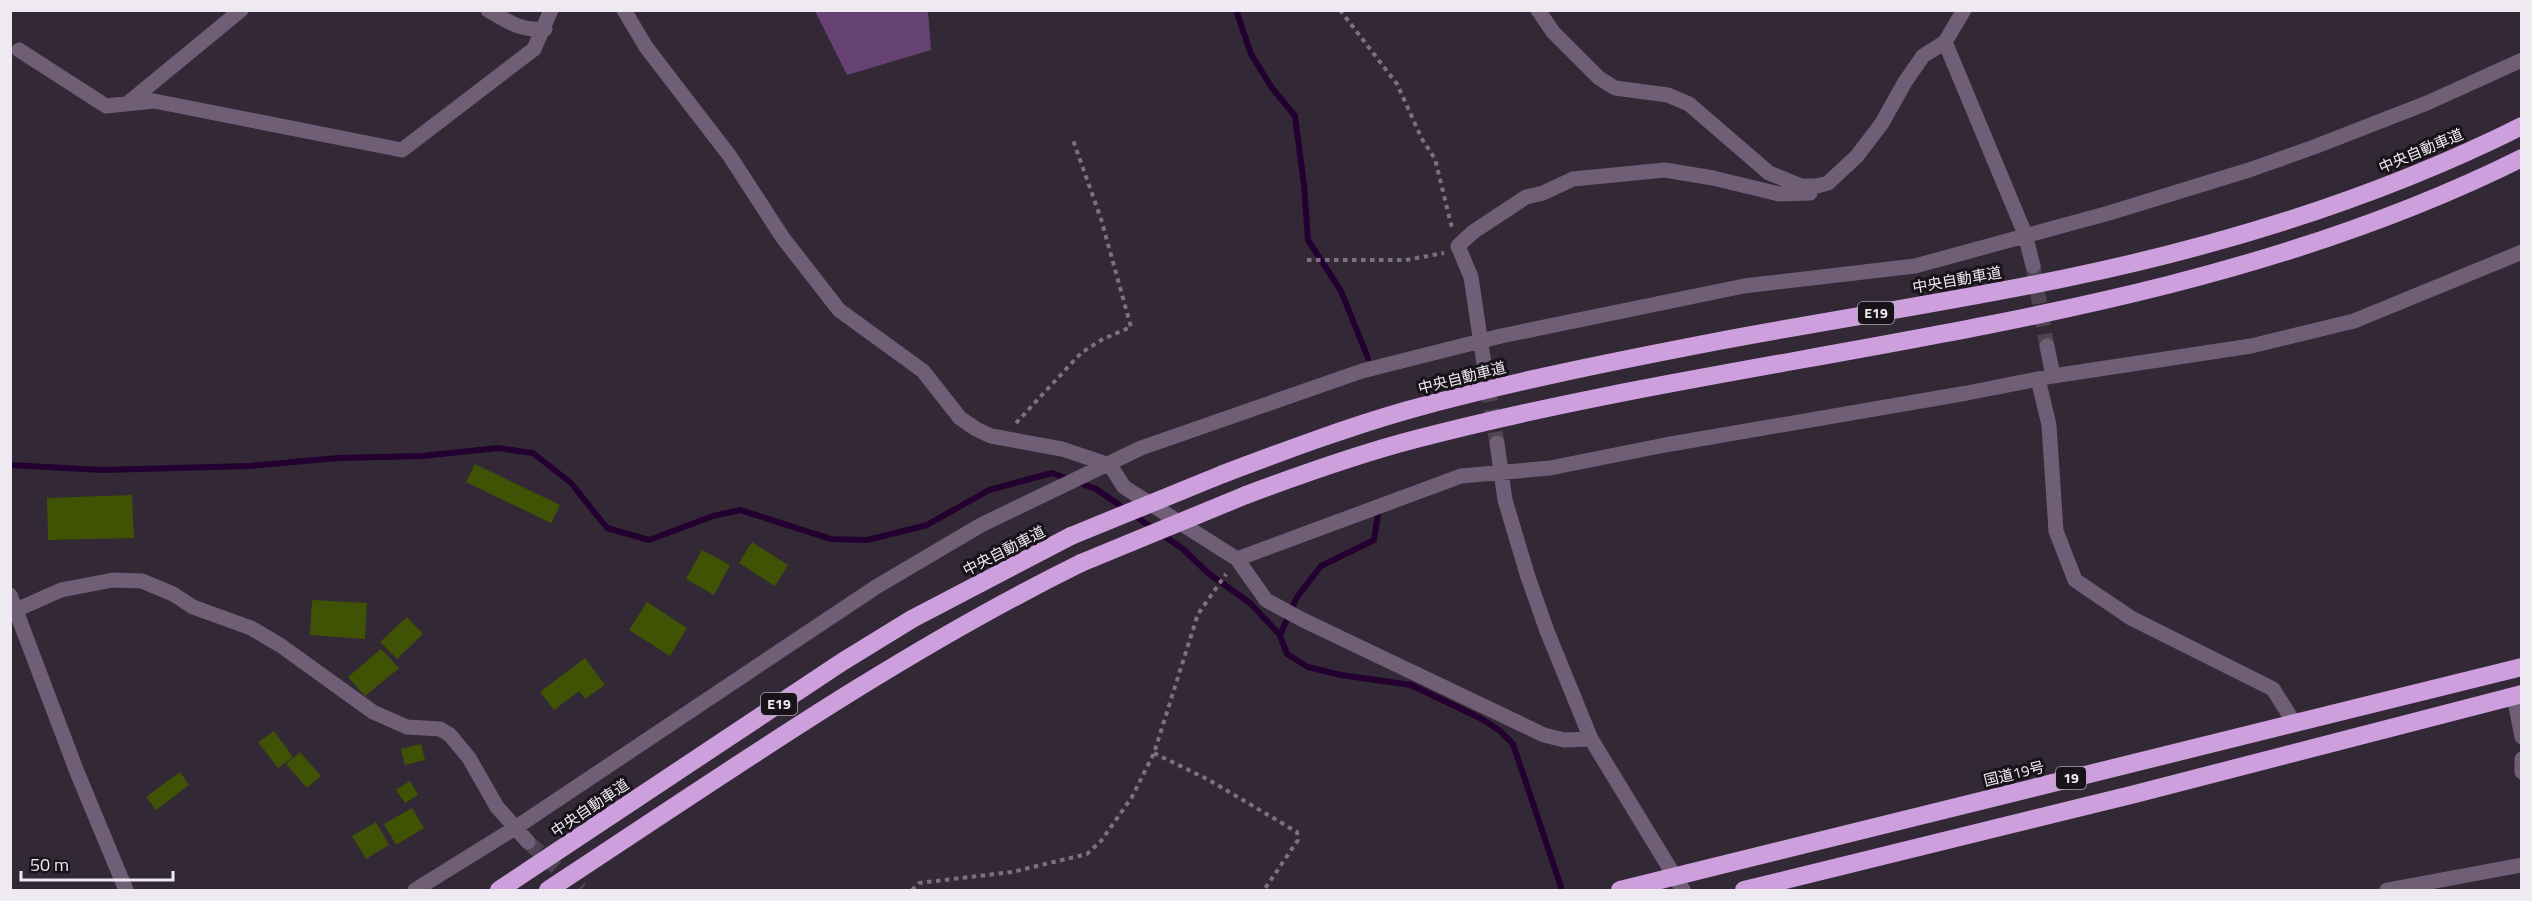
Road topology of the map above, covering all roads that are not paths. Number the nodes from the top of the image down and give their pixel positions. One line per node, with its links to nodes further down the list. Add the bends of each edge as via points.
1 (241, 10): 11 (street)
2 (488, 10): 7 (street, via 520,28)
3 (551, 10): 7 (street)
4 (624, 10): 23 (street, via 646,47 729,155 783,238 839,310 923,371 960,418 976,429 1009,440 1062,449)
5 (1538, 10): 14 (street, via 1553,32 1599,78 1615,88 1668,95 1689,104 1769,173 1801,186)
6 (1964, 10): 8 (street)
7 (545, 29): 11 (street, via 534,50 402,150 154,101)
8 (1945, 42): 14 (street, via 1923,56 1857,156 1827,183); 15 (street)
9 (19, 50): 11 (street, via 106,106)
10 (2522, 60): 15 (street, via 2427,103 2249,170)
11 (128, 103)
12 (2522, 126): 41 (highway, 中央自動車道 / E19, bridge, via 2397,182 2168,255 1509,385 1331,434 1223,474 1071,536 912,619)
13 (2522, 158): 42 (highway, E19, bridge, via 2408,209 2283,254 2177,285 1518,414 1341,460 1246,495 1081,563 1007,600 794,728)
14 (1817, 186): 18 (street, via 1810,193 1779,194 1665,170 1573,179 1526,197 1458,246 1471,277)
15 (2025, 234): 17 (street); 18 (street, via 1915,266 1744,286)
16 (2522, 252): 21 (street, via 2354,321 2251,346)
17 (2033, 266)
18 (1482, 342): 20 (street); 23 (street, via 1362,371 1152,444)
19 (2047, 346): 21 (street)
20 (1484, 364)
21 (2046, 377): 24 (street, via 1550,468); 30 (street, via 2056,531 2075,580 2131,618 2273,689)
22 (1497, 443): 24 (street)
23 (1103, 468): 25 (street, via 1124,487); 35 (street, via 981,525 876,587)
24 (1500, 471): 25 (street, via 1461,476); 32 (street, via 1528,578)
25 (1234, 563): 32 (street, via 1266,600 1303,620 1544,735 1564,740)
26 (10, 595): 27 (street)
27 (16, 610): 35 (street, via 61,590 113,580 142,581 193,607 251,628 373,712 407,727 440,729 450,735); 39 (street)
28 (2522, 667): 30 (highway, 国道19号 / 19)
29 (2518, 695): 31 (street); 44 (highway, 19)
30 (2295, 724): 38 (highway, 国道19号 / 19, via 1990,798)
31 (2522, 737)
32 (1591, 739): 38 (street)
33 (2522, 759): 34 (street)
34 (2522, 772)
35 (515, 828): 36 (street); 40 (street)
36 (528, 842)
37 (2522, 865): 45 (street)
38 (1679, 884): 43 (highway, 国道19号 / 19)
39 (126, 891)
40 (415, 891)
41 (499, 891)
42 (548, 891)
43 (1620, 891)
44 (1744, 891)
45 (2386, 891)

